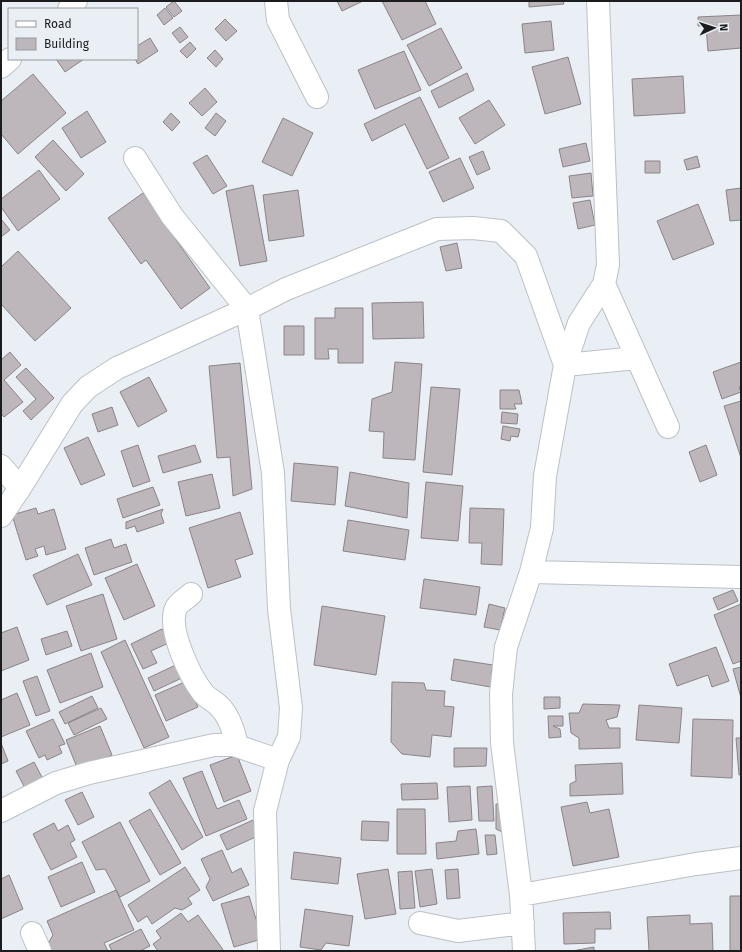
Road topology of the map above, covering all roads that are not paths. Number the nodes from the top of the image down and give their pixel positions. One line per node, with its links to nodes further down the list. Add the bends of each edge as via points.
1 (276, 1): 5 (street, via 278,20)
2 (598, 1): 7 (street, via 608,265)
3 (9, 60): 4 (street)
4 (1, 67)
5 (317, 97)
6 (135, 158): 8 (street, via 172,216)
7 (604, 284): 9 (street); 10 (street, via 579,323)
8 (247, 309): 10 (street, via 286,289 437,229 473,228 501,231 526,256); 13 (street, via 117,368 88,387 72,404); 19 (street, via 273,473 279,609 291,708 289,737)
9 (637, 358): 10 (street); 11 (street)
10 (565, 365): 15 (street, via 545,476 542,528)
11 (668, 427)
12 (1, 466): 13 (street)
13 (20, 488): 14 (street)
14 (1, 516)
15 (532, 572): 16 (street); 22 (street, via 506,647 501,694 502,743)
16 (741, 577)
17 (191, 594): 18 (street, via 176,607 173,622 178,641 204,694 219,705 227,718 234,731)
18 (237, 746): 19 (street); 20 (street, via 214,745 89,773 56,783)
19 (278, 760): 25 (street, via 265,811)
20 (1, 811)
21 (741, 858): 22 (street)
22 (522, 895): 24 (street)
23 (420, 923): 24 (street, via 458,931)
24 (523, 923): 26 (street)
25 (269, 951)
26 (524, 951)

